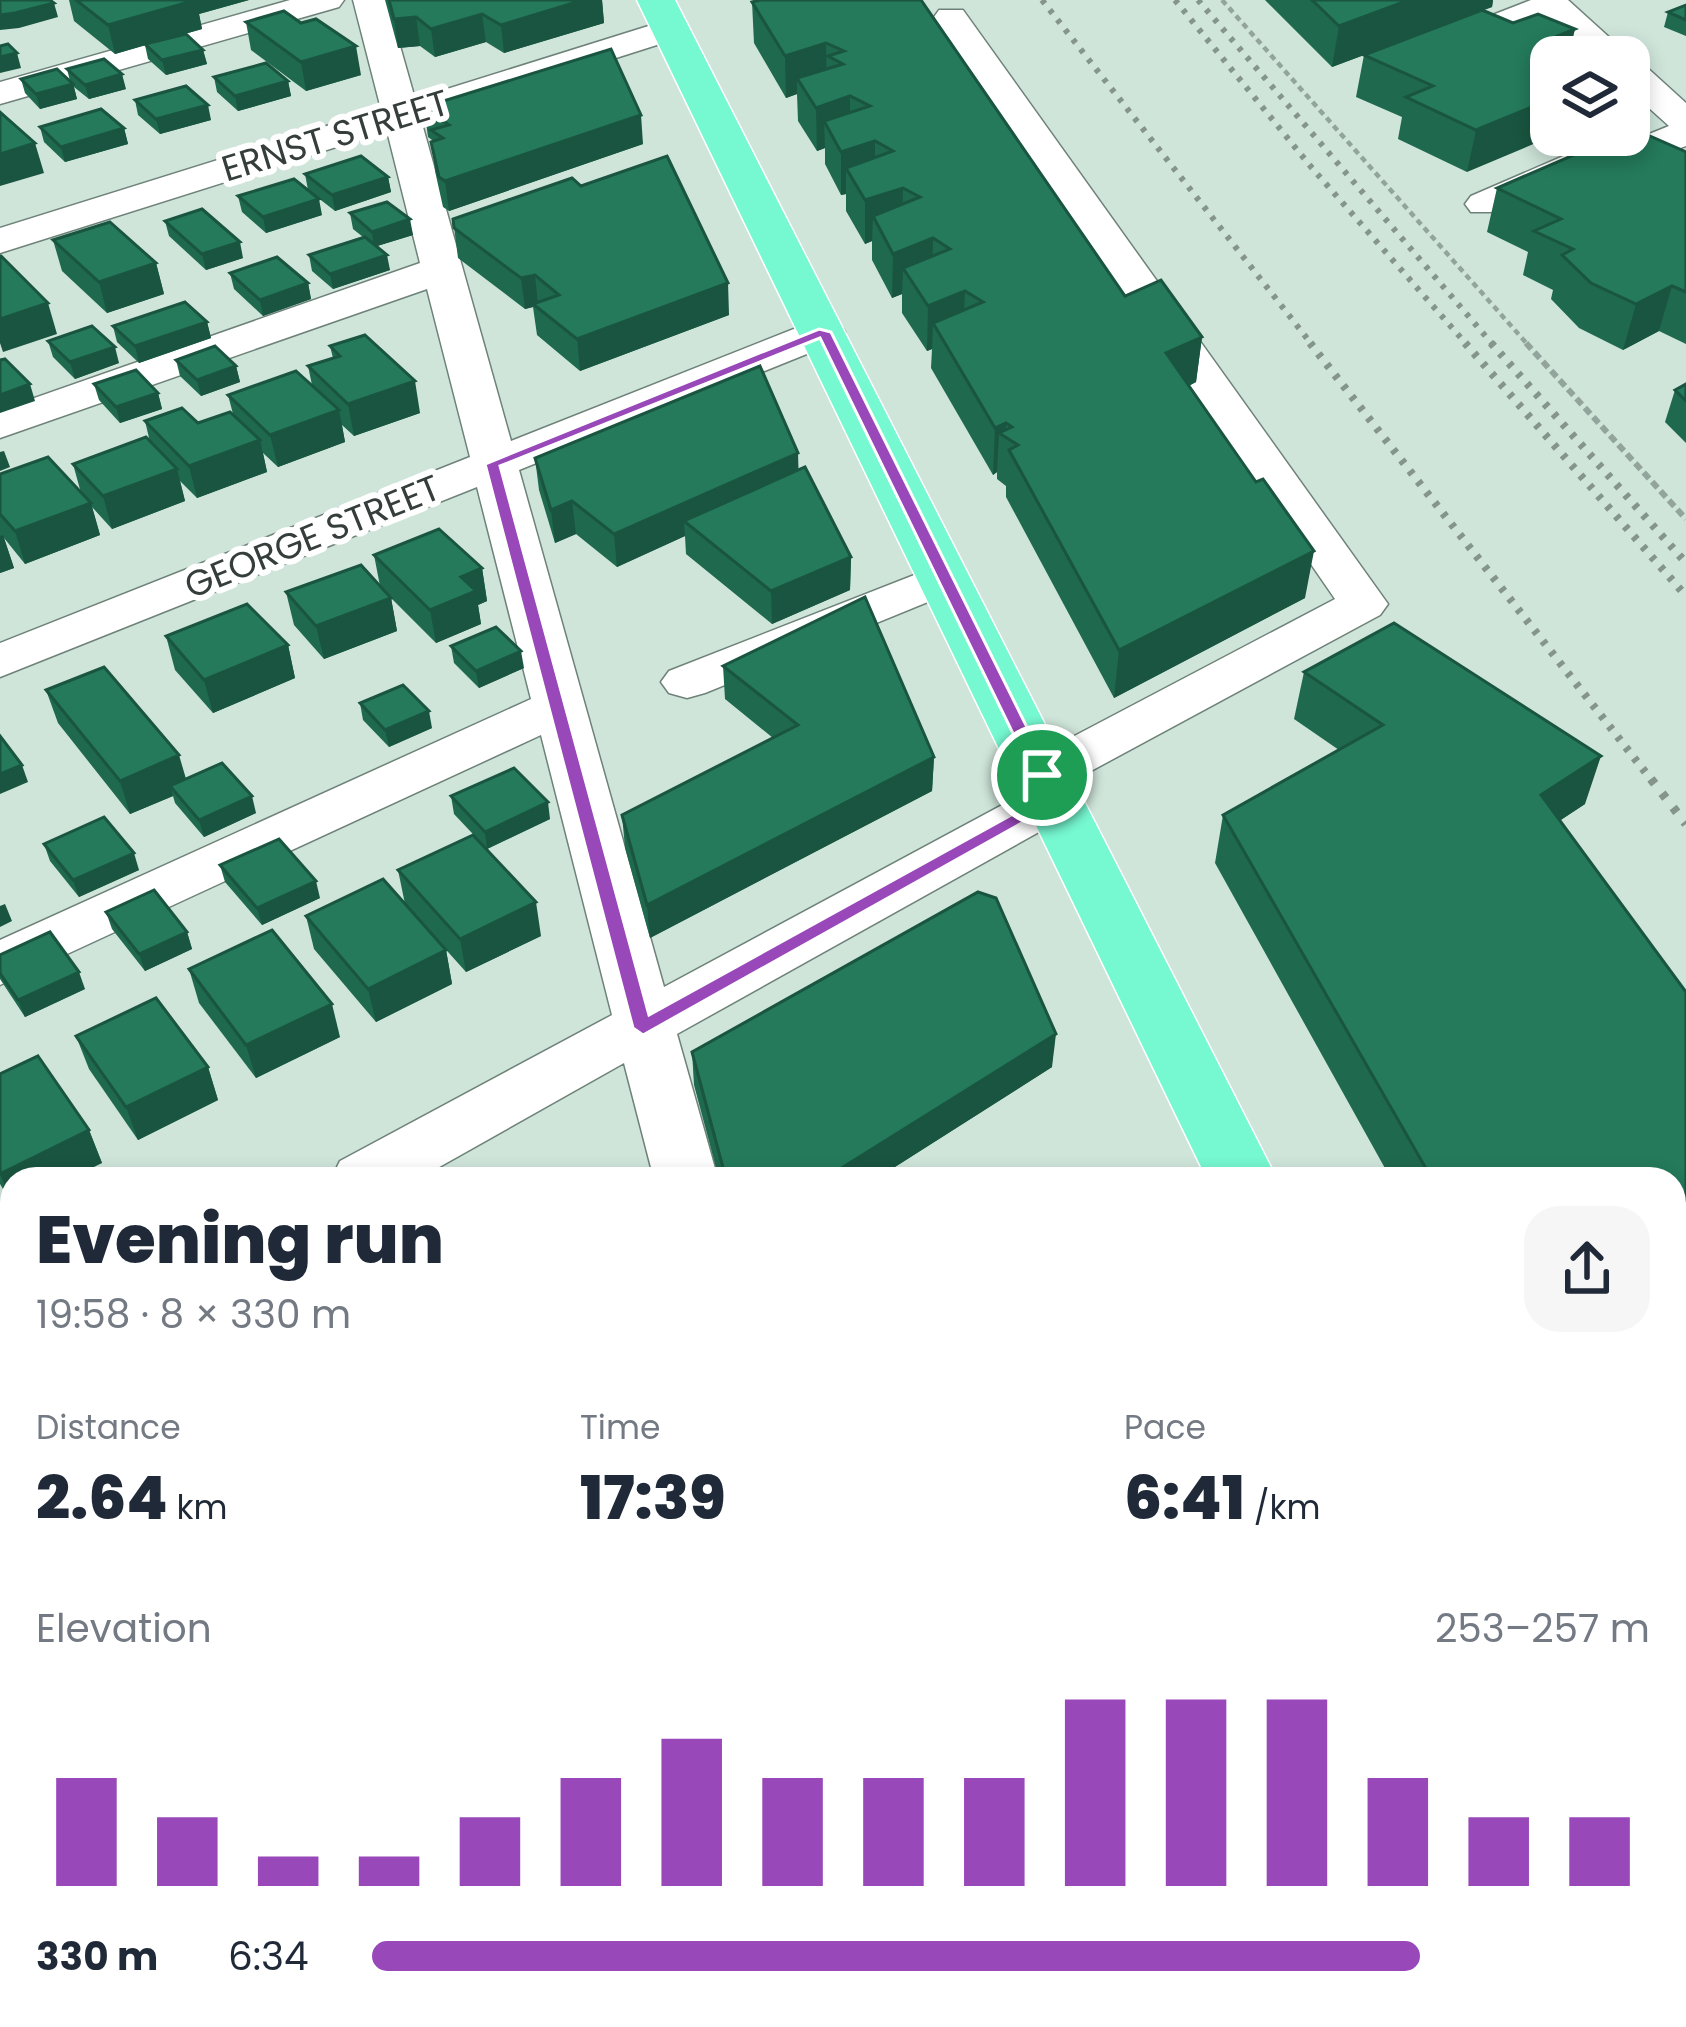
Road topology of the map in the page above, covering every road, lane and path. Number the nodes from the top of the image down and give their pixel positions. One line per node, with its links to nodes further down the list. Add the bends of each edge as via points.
1 (327, 0): 10 (street)
2 (370, 0): 11 (street)
3 (1222, 0): 20 (path)
4 (1563, 4): 7 (street); 8 (street)
5 (663, 15): 11 (street, ERNST STREET); 17 (main road)
6 (951, 17): 25 (street, via 1364,604)
7 (1593, 36)
8 (1403, 61)
9 (1650, 90): 12 (street)
10 (0, 93)
11 (401, 115): 15 (street, ERNST STREET); 16 (street)
12 (1686, 122)
13 (1686, 133): 14 (street, via 1625,157 1602,154)
14 (1485, 204)
15 (0, 241)
16 (443, 269): 18 (street); 19 (street)
17 (824, 332): 19 (street, GEORGE STREET); 21 (main road)
18 (0, 425)
19 (492, 464): 22 (street, GEORGE STREET); 24 (street)
20 (1686, 519)
21 (945, 578): 23 (street); 25 (main road)
22 (0, 661)
23 (687, 682)
24 (560, 706): 26 (street); 27 (street)
25 (1048, 787): 27 (street); 30 (main road)
26 (0, 964)
27 (643, 1028): 28 (street); 29 (street)
28 (385, 1167)
29 (683, 1167)
30 (1236, 1167)

